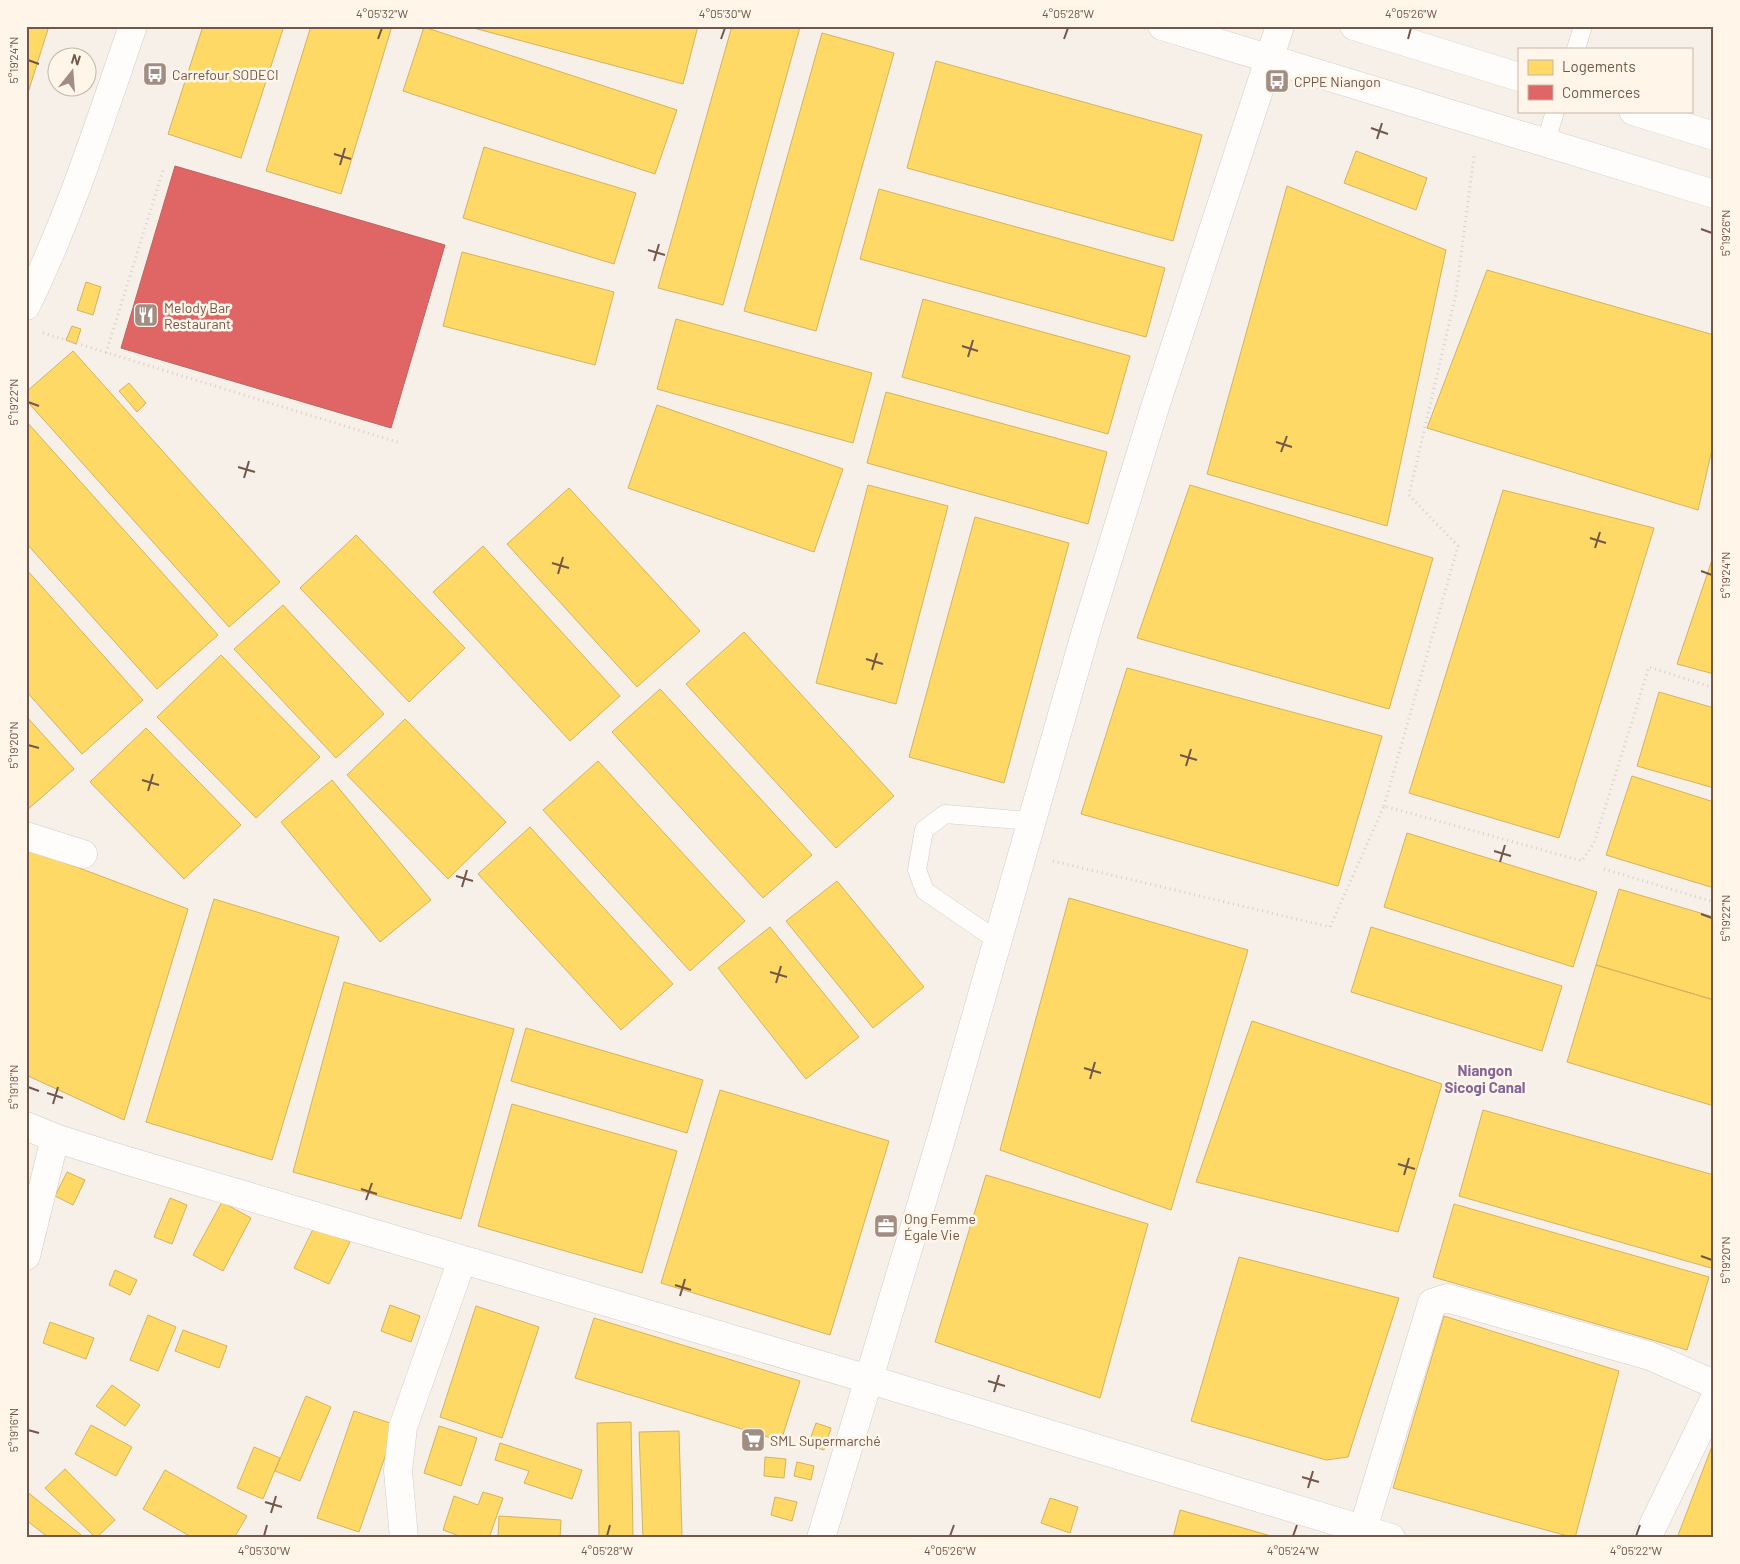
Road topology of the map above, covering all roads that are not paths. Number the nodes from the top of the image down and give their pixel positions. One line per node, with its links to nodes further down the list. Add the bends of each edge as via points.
1 (132, 26): 14 (street, via 58,237)
2 (1162, 26): 7 (street)
3 (1280, 26): 7 (street)
4 (1354, 26): 8 (street)
5 (1583, 26): 6 (lane)
6 (1576, 48)
7 (1268, 59): 12 (street); 15 (street, via 1155,407)
8 (1518, 77)
9 (1555, 112): 12 (lane)
10 (1636, 112): 11 (street)
11 (1714, 136)
12 (1546, 142): 13 (street)
13 (1714, 194)
14 (26, 306)
15 (1031, 821): 18 (street); 18 (lane, via 945,814 924,830 917,870 925,891)
16 (26, 836): 17 (street)
17 (83, 854)
18 (998, 941): 23 (street)
19 (26, 1126): 20 (street)
20 (55, 1138): 21 (street); 22 (street)
21 (26, 1256)
22 (462, 1260): 23 (street); 27 (street, via 403,1427 398,1471)
23 (868, 1379): 26 (street); 28 (street)
24 (1714, 1384): 26 (street, via 1650,1356 1586,1337 1446,1298 1432,1303)
25 (1714, 1400): 30 (street)
26 (1363, 1529): 29 (street)
27 (404, 1538)
28 (822, 1538)
29 (1391, 1538)
30 (1647, 1538)

